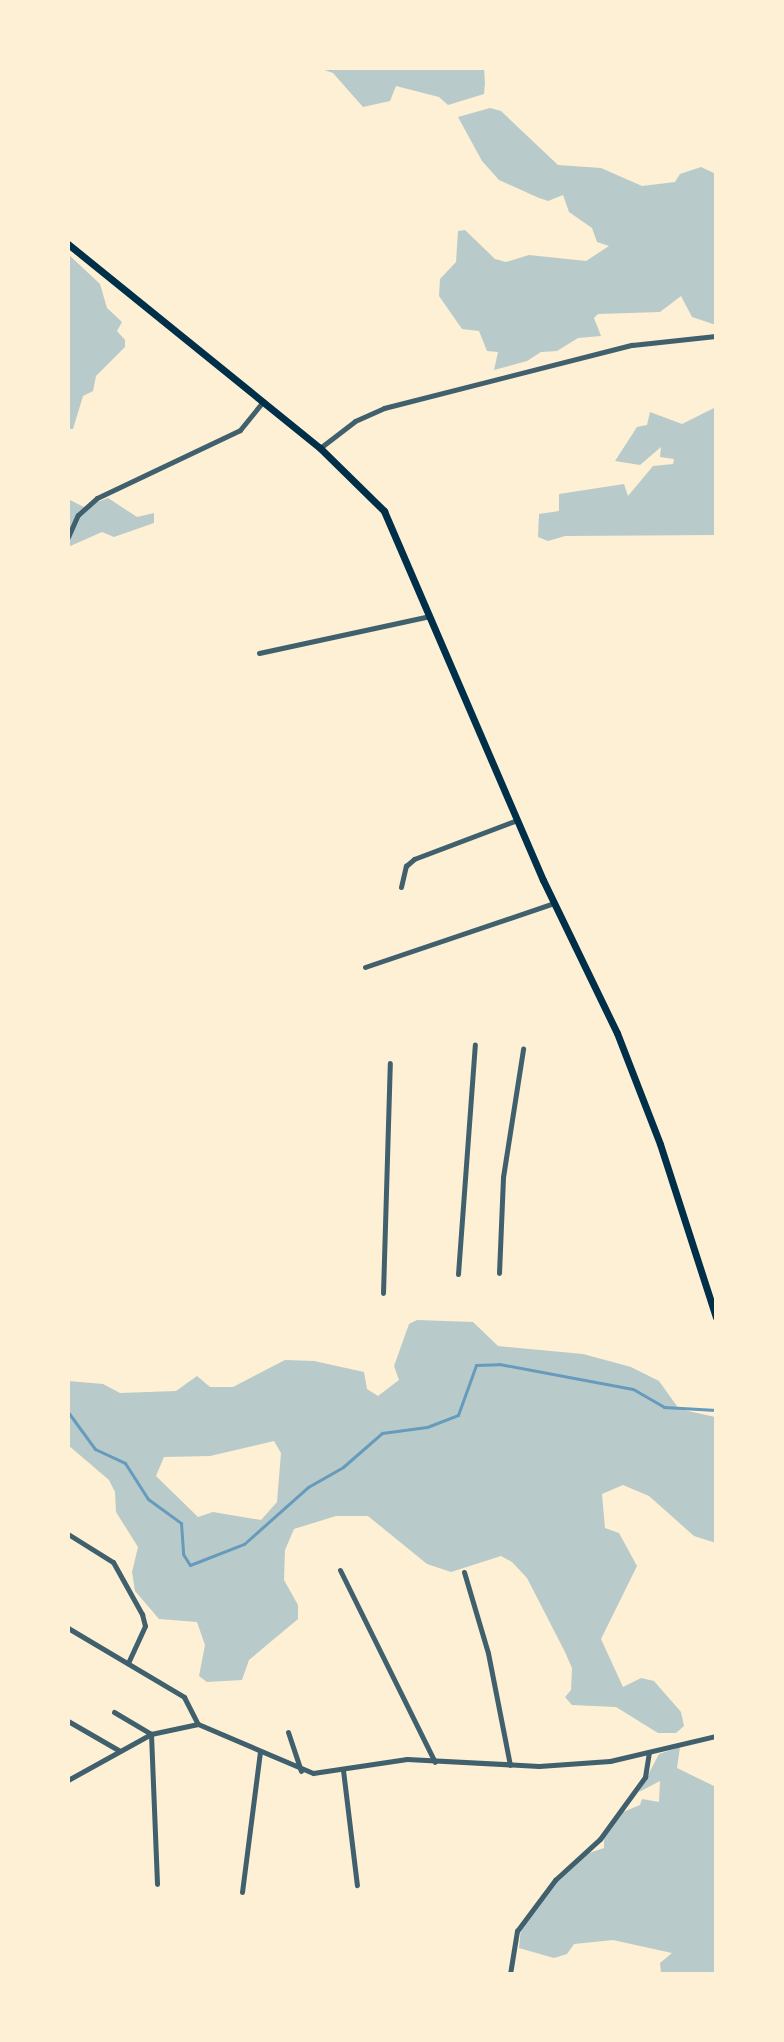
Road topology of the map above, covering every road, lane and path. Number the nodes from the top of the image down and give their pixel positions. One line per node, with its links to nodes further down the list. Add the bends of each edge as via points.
1 (68, 244): 3 (main road)
2 (716, 336): 4 (street, via 632,345 384,408 355,421)
3 (264, 401): 4 (main road); 5 (street, via 240,430 97,498 78,515)
4 (320, 448): 6 (main road, via 384,511)
5 (68, 537)
6 (431, 616): 7 (street); 8 (main road)
7 (259, 653)
8 (517, 820): 9 (street, via 414,859 406,866); 10 (main road)
9 (401, 887)
10 (554, 903): 11 (street); 18 (main road, via 617,1033)
11 (365, 967)
12 (475, 1045): 16 (street)
13 (523, 1049): 15 (street, via 503,1177)
14 (390, 1063): 17 (street)
15 (499, 1273)
16 (458, 1274)
17 (383, 1293)
18 (716, 1317)
19 (68, 1534): 23 (street, via 113,1562 142,1614 145,1626)
20 (340, 1570): 33 (street)
21 (464, 1572): 34 (street, via 488,1653)
22 (68, 1628): 23 (street)
23 (128, 1663): 26 (street, via 184,1697)
24 (114, 1712): 28 (street)
25 (68, 1721): 30 (street)
26 (198, 1724): 28 (street); 32 (street, via 210,1725)
27 (288, 1732): 36 (street)
28 (151, 1734): 30 (street); 38 (street)
29 (716, 1736): 31 (street)
30 (120, 1751): 37 (street)
31 (649, 1751): 34 (street, via 610,1761); 41 (street, via 645,1777 600,1839 555,1880 517,1931)
32 (260, 1752): 36 (street); 40 (street)
33 (435, 1762): 34 (street); 35 (street, via 407,1759)
34 (510, 1765)
35 (343, 1770): 36 (street); 39 (street)
36 (302, 1772)
37 (68, 1780)
38 (157, 1884)
39 (357, 1885)
40 (242, 1892)
41 (510, 1974)

